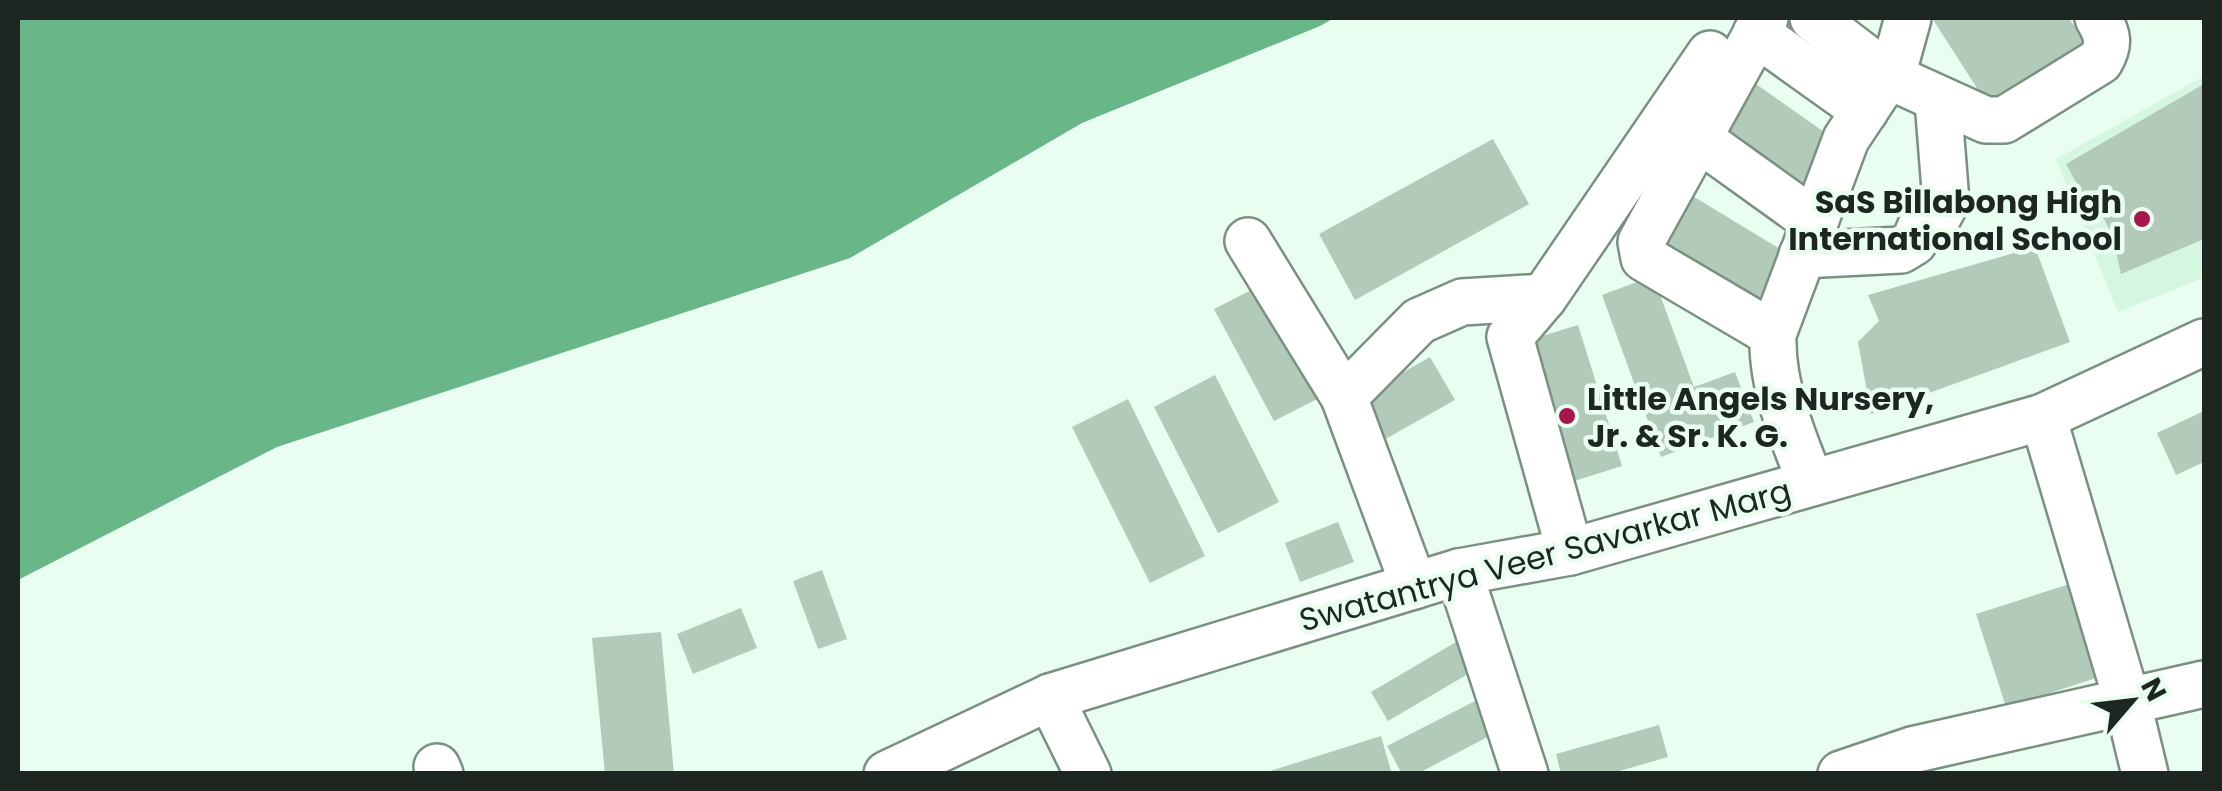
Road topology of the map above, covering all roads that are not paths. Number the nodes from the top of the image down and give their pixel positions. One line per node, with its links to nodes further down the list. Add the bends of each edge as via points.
1 (1813, 18): 6 (street)
2 (1908, 18): 6 (street, via 1895,66)
3 (2098, 18): 7 (street, via 2108,48 2100,60 2004,120)
4 (1761, 25): 6 (street); 8 (street)
5 (1710, 54): 11 (street)
6 (1877, 93): 7 (street); 9 (street, via 1846,139)
7 (1938, 101): 9 (street, via 1946,202 1939,215 1922,221 1914,242 1900,250)
8 (1698, 138): 9 (street); 12 (street, via 1640,252)
9 (1808, 239): 12 (street)
10 (1248, 241): 14 (street)
11 (1544, 297): 14 (street, via 1462,302 1419,321); 17 (street, via 1510,337)
12 (1773, 334): 16 (street, via 1790,429)
13 (2204, 342): 15 (street, Swatantrya Veer Savarkar Marg)
14 (1344, 398): 19 (street)
15 (2043, 417): 16 (street, Swatantrya Veer Savarkar Marg); 22 (street)
16 (1810, 483): 17 (street, Swatantrya Veer Savarkar Marg)
17 (1570, 552): 18 (street, Swatantrya Veer Savarkar Marg)
18 (1459, 572): 19 (street, Swatantrya Veer Savarkar Marg); 25 (street)
19 (1414, 586): 21 (street, Swatantrya Veer Savarkar Marg)
20 (2204, 684): 22 (street)
21 (1050, 697): 23 (street, Swatantrya Veer Savarkar Marg); 24 (street)
22 (2128, 704): 26 (street, via 1912,750); 27 (street)
23 (887, 774)
24 (1088, 774)
25 (1525, 774)
26 (1841, 774)
27 (2145, 774)

